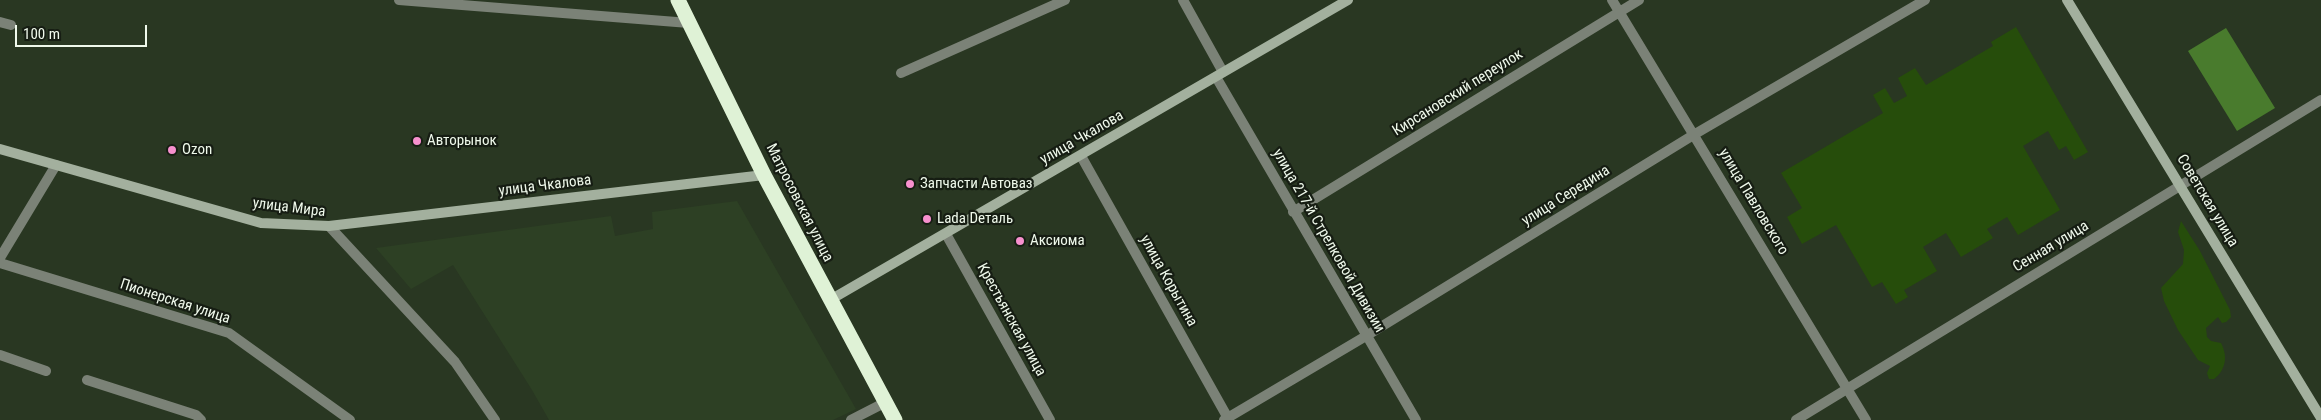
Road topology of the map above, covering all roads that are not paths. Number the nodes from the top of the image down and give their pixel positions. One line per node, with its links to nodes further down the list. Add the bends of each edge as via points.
1 (399, 0): 12 (street)
2 (678, 0): 12 (highway, Матросовская улица)
3 (1065, 0): 14 (street)
4 (1183, 0): 15 (street, улица 217-й Стрелковой Дивизии)
5 (1348, 0): 15 (street, улица Чкалова)
6 (1612, 0): 10 (street, улица Павловского)
7 (1639, 0): 10 (street, Кирсановский переулок)
8 (1925, 0): 17 (street, улица Середина)
9 (2066, 0): 22 (street, Советская улица)
10 (1619, 11): 17 (street, улица Павловского); 23 (street, Кирсановский переулок)
11 (0, 22): 13 (street)
12 (689, 23): 21 (highway, Матросовская улица)
13 (11, 25)
14 (901, 73)
15 (1219, 74): 19 (street, улица Чкалова); 23 (street, улица 217-й Стрелковой Дивизии)
16 (2321, 100): 22 (street, Сенная улица)
17 (1695, 134): 29 (street, улица Середина); 33 (street, улица Павловского)
18 (0, 149): 20 (street, улица Мира)
19 (1081, 156): 25 (street, улица Чкалова); 36 (street, улица Корытина)
20 (56, 165): 24 (street, улица Мира, via 261,223); 26 (street)
21 (764, 175): 24 (street, улица Чкалова); 28 (highway, Матросовская улица)
22 (2180, 186): 33 (street, Сенная улица); 35 (street, Советская улица)
23 (1293, 212): 29 (street, улица 217-й Стрелковой Дивизии)
24 (329, 226): 39 (street, улица Мира, via 454,362)
25 (946, 234): 28 (street, улица Чкалова); 42 (street, Крестьянская улица)
26 (0, 258)
27 (0, 263): 38 (street, Пионерская улица, via 229,333)
28 (830, 300): 34 (highway, Матросовская улица)
29 (1366, 336): 36 (street, улица Середина); 43 (street, улица 217-й Стрелковой Дивизии)
30 (0, 355): 31 (street)
31 (46, 371)
32 (87, 380): 37 (street)
33 (1847, 389): 44 (street, Сенная улица); 45 (street, улица Павловского)
34 (886, 402): 40 (street); 41 (highway, Матросовская улица)
35 (2321, 418)
36 (1227, 419)
37 (201, 420)
38 (350, 420)
39 (495, 420)
40 (851, 420)
41 (895, 420)
42 (1050, 420)
43 (1416, 420)
44 (1796, 420)
45 (1866, 420)

